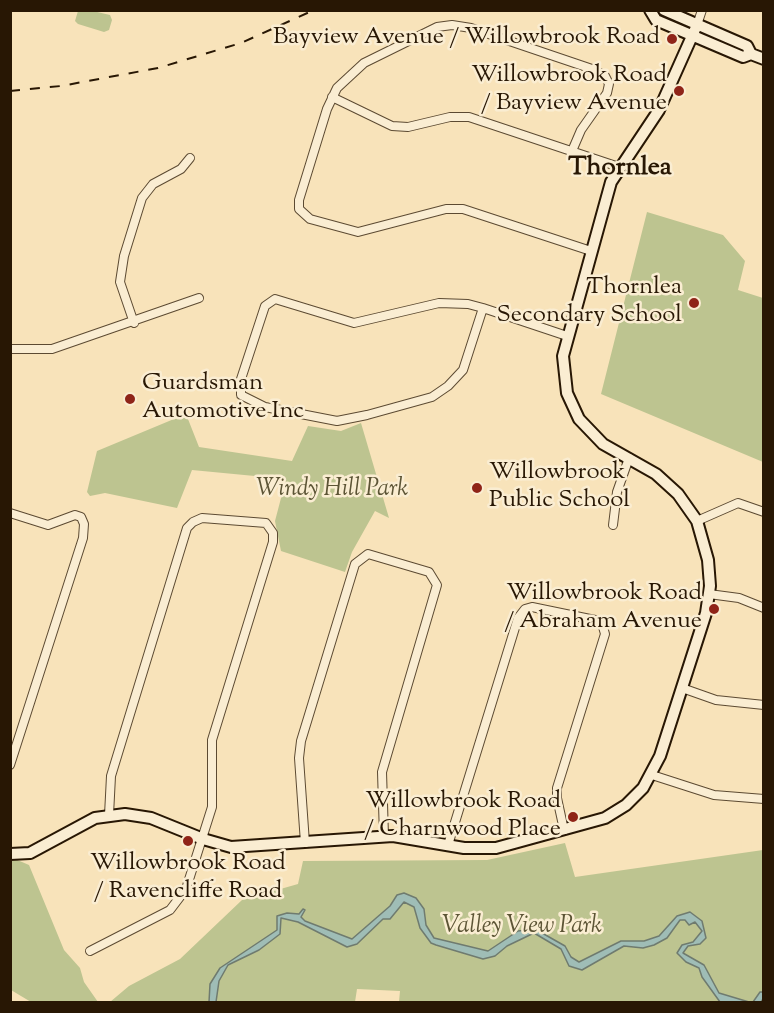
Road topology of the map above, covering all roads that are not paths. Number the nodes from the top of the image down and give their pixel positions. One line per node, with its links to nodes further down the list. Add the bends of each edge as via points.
1 (650, 10): 4 (street, via 656,20)
2 (664, 10): 4 (street)
3 (702, 10): 4 (street)
4 (695, 30): 5 (street, via 743,57 751,54); 9 (street, via 659,110)
5 (764, 59)
6 (332, 97): 7 (street, via 392,126 469,117); 7 (street, via 357,67 423,32 444,26 471,28 605,76 609,84 607,93 581,130); 10 (street, via 299,200 299,209 307,218 344,230 362,231 446,209 463,209)
7 (572, 151): 9 (street)
8 (190, 158): 13 (street, via 181,169 153,183 142,198 120,282)
9 (619, 167): 10 (street)
10 (591, 251): 14 (street)
11 (199, 298): 13 (street)
12 (483, 308): 12 (street, via 449,302 354,323 270,300 242,379 241,395 265,407 337,421 432,397 463,370); 14 (street)
13 (134, 323): 15 (street, via 52,350)
14 (567, 336): 16 (street, via 563,372 574,410 594,436)
15 (10, 349)
16 (628, 458): 19 (street, via 672,487); 20 (street, via 617,492)
17 (764, 512): 19 (street, via 738,503)
18 (10, 513): 25 (street, via 48,525 75,515 84,524)
19 (697, 521): 21 (street, via 708,560)
20 (614, 525)
21 (709, 594): 22 (street, via 739,598); 23 (street)
22 (764, 608)
23 (682, 688): 24 (street, via 716,700); 26 (street)
24 (764, 705)
25 (10, 765)
26 (652, 775): 27 (street, via 714,795); 29 (street, via 619,810)
27 (764, 799)
28 (109, 815): 31 (street, via 151,818); 31 (street, via 111,776 187,528 202,518 263,522 271,528 273,542 212,740 212,807); 34 (street, via 80,825 30,853)
29 (564, 830): 33 (street, via 496,849); 33 (street, via 557,788 605,634 595,620 532,607 518,618)
30 (384, 836): 32 (street); 32 (street, via 382,772 438,585 429,572 368,554 355,564 300,747); 33 (street)
31 (203, 840): 32 (street, via 239,848); 35 (street, via 186,889 176,905)
32 (305, 843)
33 (448, 845)
34 (10, 854)
35 (90, 951)

